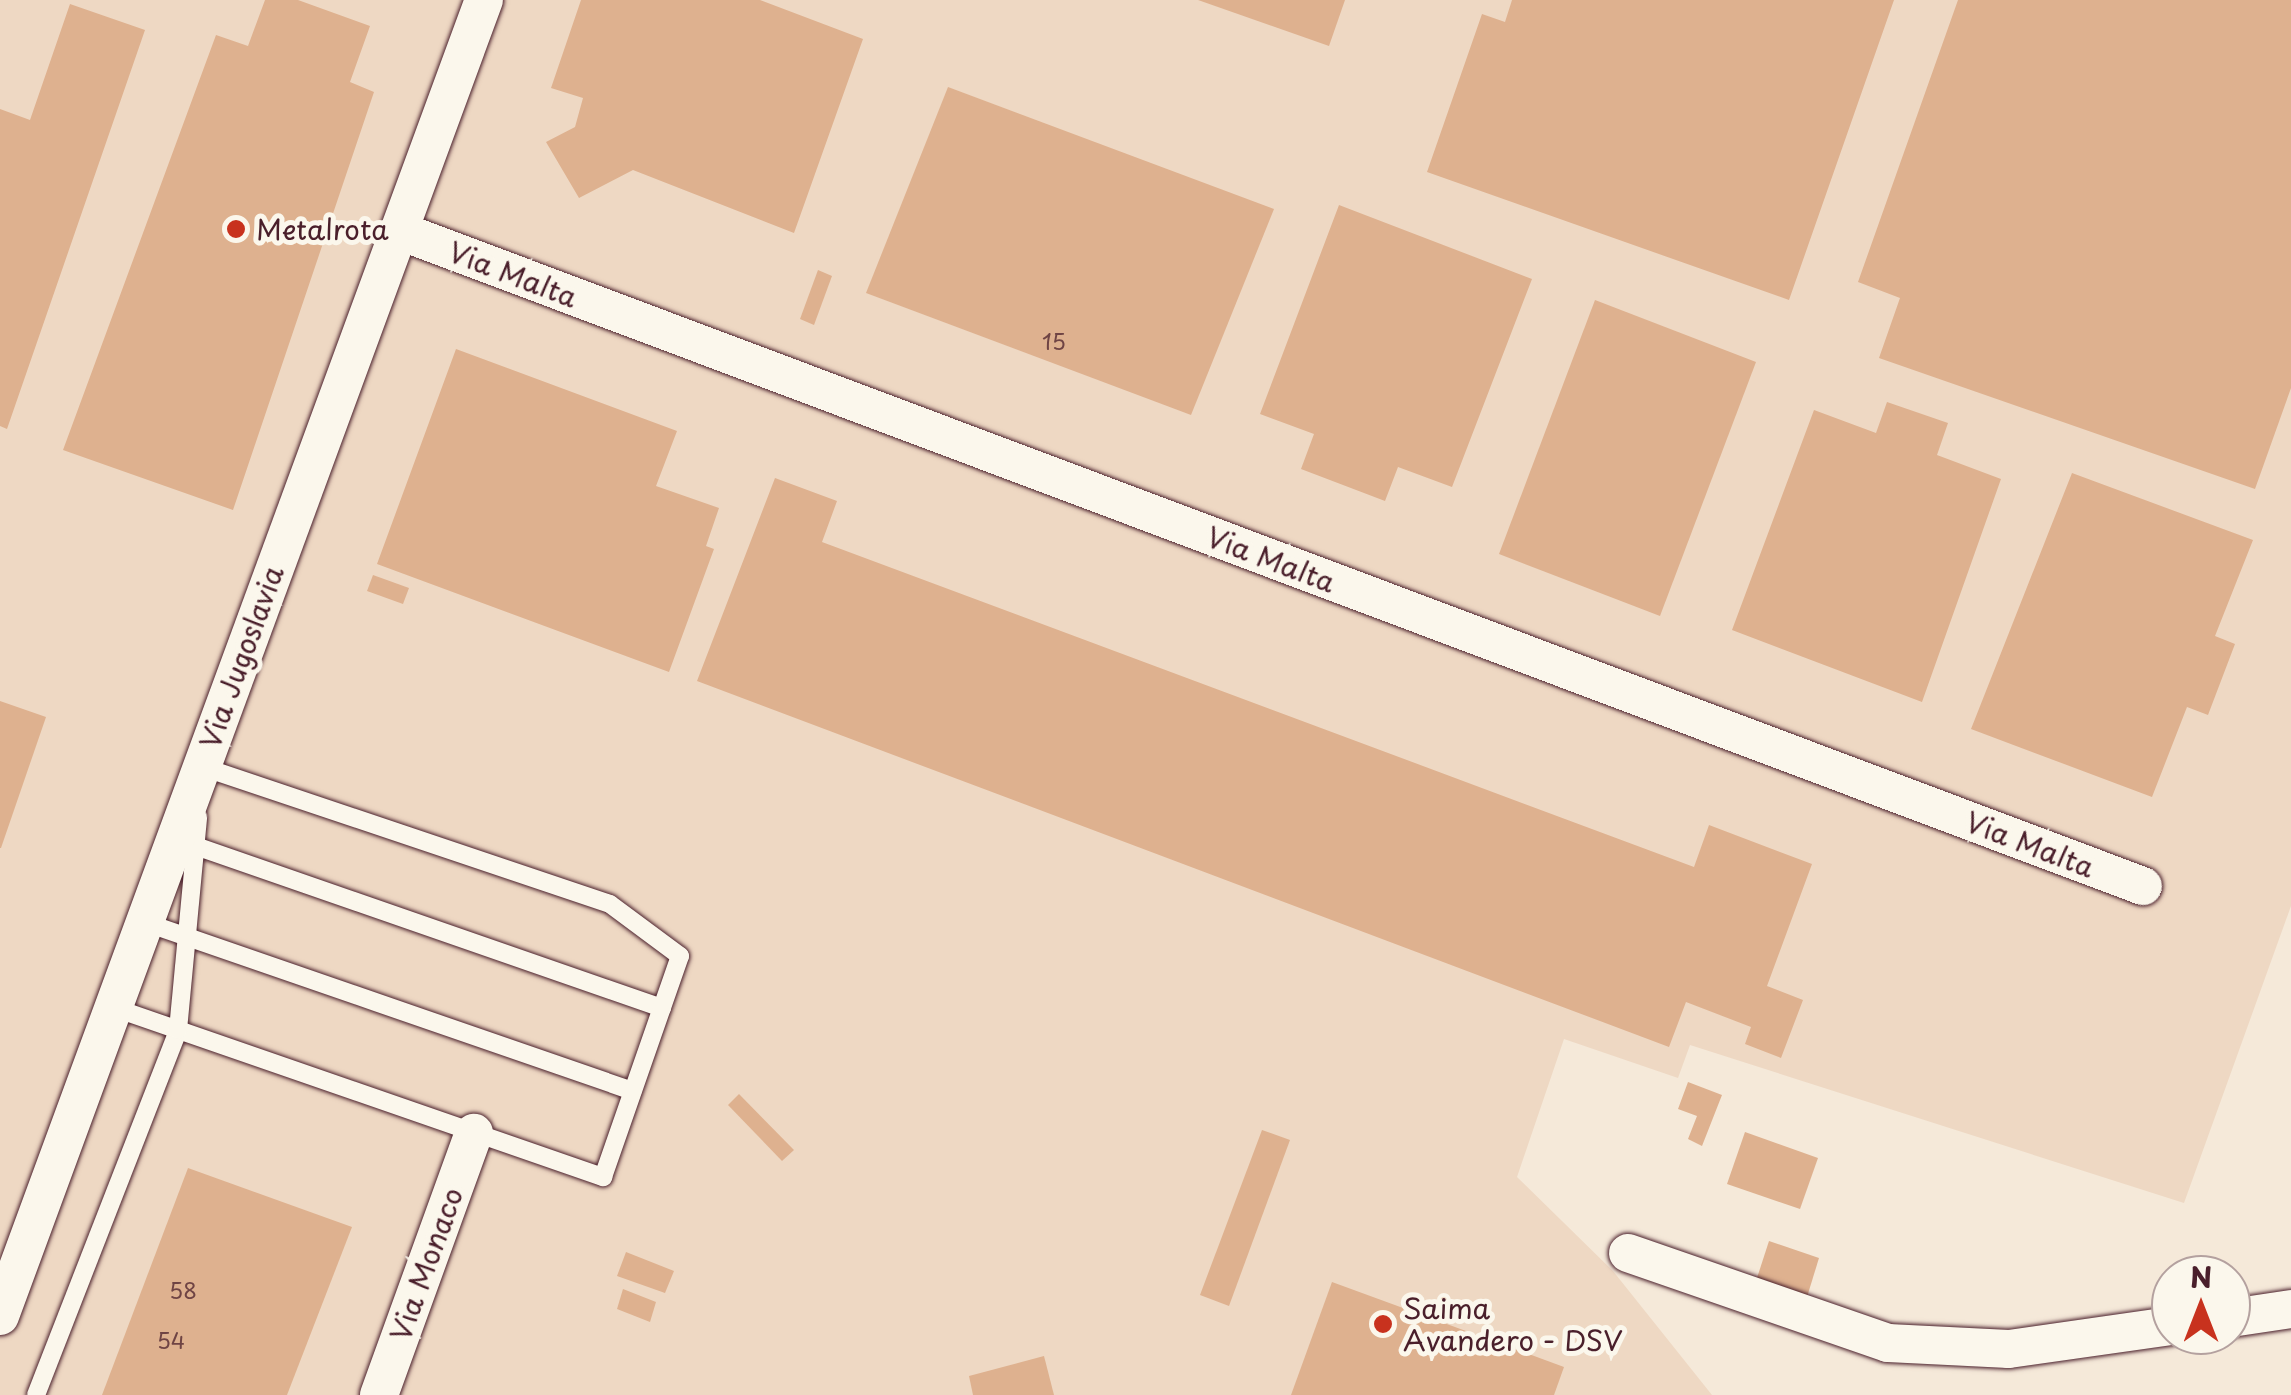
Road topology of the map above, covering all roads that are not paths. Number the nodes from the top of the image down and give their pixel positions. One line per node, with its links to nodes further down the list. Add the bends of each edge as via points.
1 (484, 0): 2 (street, Via Jugoslavia)
2 (400, 231): 3 (street, Via Jugoslavia); 5 (street, Via Malta)
3 (202, 764): 4 (street, Via Jugoslavia); 9 (lane, via 610,904 680,956)
4 (185, 842): 6 (street, Via Jugoslavia); 7 (lane); 9 (lane)
5 (2142, 886)
6 (144, 922): 7 (lane); 8 (street, Via Jugoslavia)
7 (187, 937): 10 (lane); 11 (lane)
8 (112, 1007): 10 (lane); 16 (street, Via Jugoslavia)
9 (662, 1008): 11 (lane)
10 (178, 1030): 12 (lane); 18 (lane)
11 (633, 1091): 12 (lane, via 603,1177)
12 (474, 1133): 19 (street, Via Monaco)
13 (1628, 1253): 17 (street, via 1888,1342 2009,1349)
14 (2291, 1309): 15 (street)
15 (2251, 1315)
16 (0, 1316)
17 (2151, 1329)
18 (36, 1395)
19 (379, 1395)

